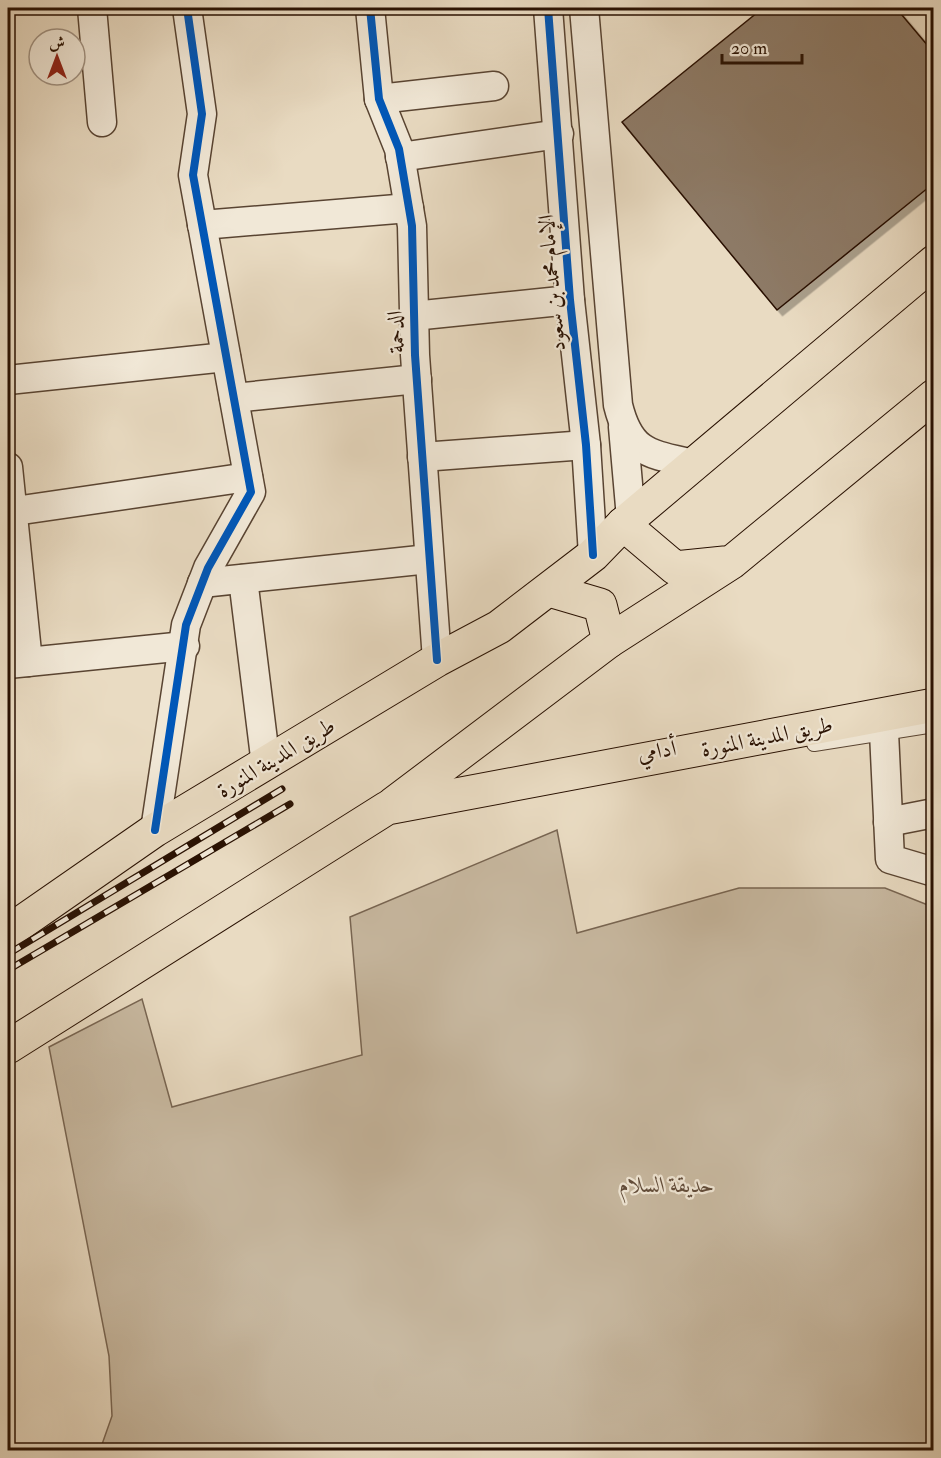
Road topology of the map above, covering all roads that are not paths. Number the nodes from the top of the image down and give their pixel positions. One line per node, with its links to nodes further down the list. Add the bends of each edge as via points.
1 (92, 8): 8 (street)
2 (187, 8): 12 (street, via 202,114 193,175)
3 (370, 8): 7 (street, الدحمة)
4 (548, 8): 9 (street, الإمام محمد بن سعود)
5 (584, 8): 21 (street)
6 (494, 86): 7 (street)
7 (379, 99): 10 (street, الدحمة)
8 (102, 122)
9 (559, 134): 10 (street); 14 (street, الإمام محمد بن سعود)
10 (400, 157): 11 (street, الدحمة)
11 (409, 208): 12 (street); 15 (street, الدحمة)
12 (202, 225): 16 (street)
13 (933, 262): 24 (main road, طريق المدينة المنورة)
14 (570, 300): 15 (street); 22 (street, الإمام محمد بن سعود)
15 (413, 316): 17 (street, الدحمة)
16 (226, 357): 18 (street); 20 (street)
17 (417, 379): 20 (street); 23 (street, الدحمة)
18 (8, 380)
19 (933, 396): 31 (main road, طريق المدينة المنورة)
20 (234, 398): 26 (street)
21 (623, 428): 24 (street, via 645,452); 28 (street)
22 (586, 445): 23 (street); 29 (street, الإمام محمد بن سعود)
23 (422, 457): 30 (street, الدحمة)
24 (694, 464): 28 (main road, طريق المدينة المنورة)
25 (8, 467): 27 (street)
26 (248, 477): 27 (street); 33 (street, via 251,492)
27 (10, 512): 38 (street)
28 (627, 521): 29 (main road, طريق المدينة المنورة); 31 (main road, via 675,568)
29 (593, 555): 34 (main road, طريق المدينة المنورة)
30 (429, 559): 32 (street); 37 (street, الدحمة)
31 (732, 562): 35 (main road, طريق المدينة المنورة)
32 (243, 579): 33 (street); 43 (street)
33 (202, 583): 36 (street, via 186,624)
34 (549, 590): 35 (main road, via 600,605); 37 (main road, طريق المدينة المنورة, via 499,627)
35 (609, 641): 45 (main road, طريق المدينة المنورة)
36 (185, 646): 38 (street); 48 (street)
37 (437, 660): 43 (main road, طريق المدينة المنورة)
38 (18, 663)
39 (933, 705): 45 (main road, طريق المدينة المنورة)
40 (933, 725): 41 (lane)
41 (884, 732): 42 (lane); 47 (street)
42 (802, 746)
43 (266, 765): 48 (main road, طريق المدينة المنورة)
44 (615, 780): 45 (lane, أدامي)
45 (387, 808): 51 (main road, طريق المدينة المنورة)
46 (933, 813): 47 (street)
47 (888, 822): 49 (street, via 890,859)
48 (155, 830): 50 (main road, طريق المدينة المنورة)
49 (933, 872)
50 (8, 932)
51 (8, 1047)

